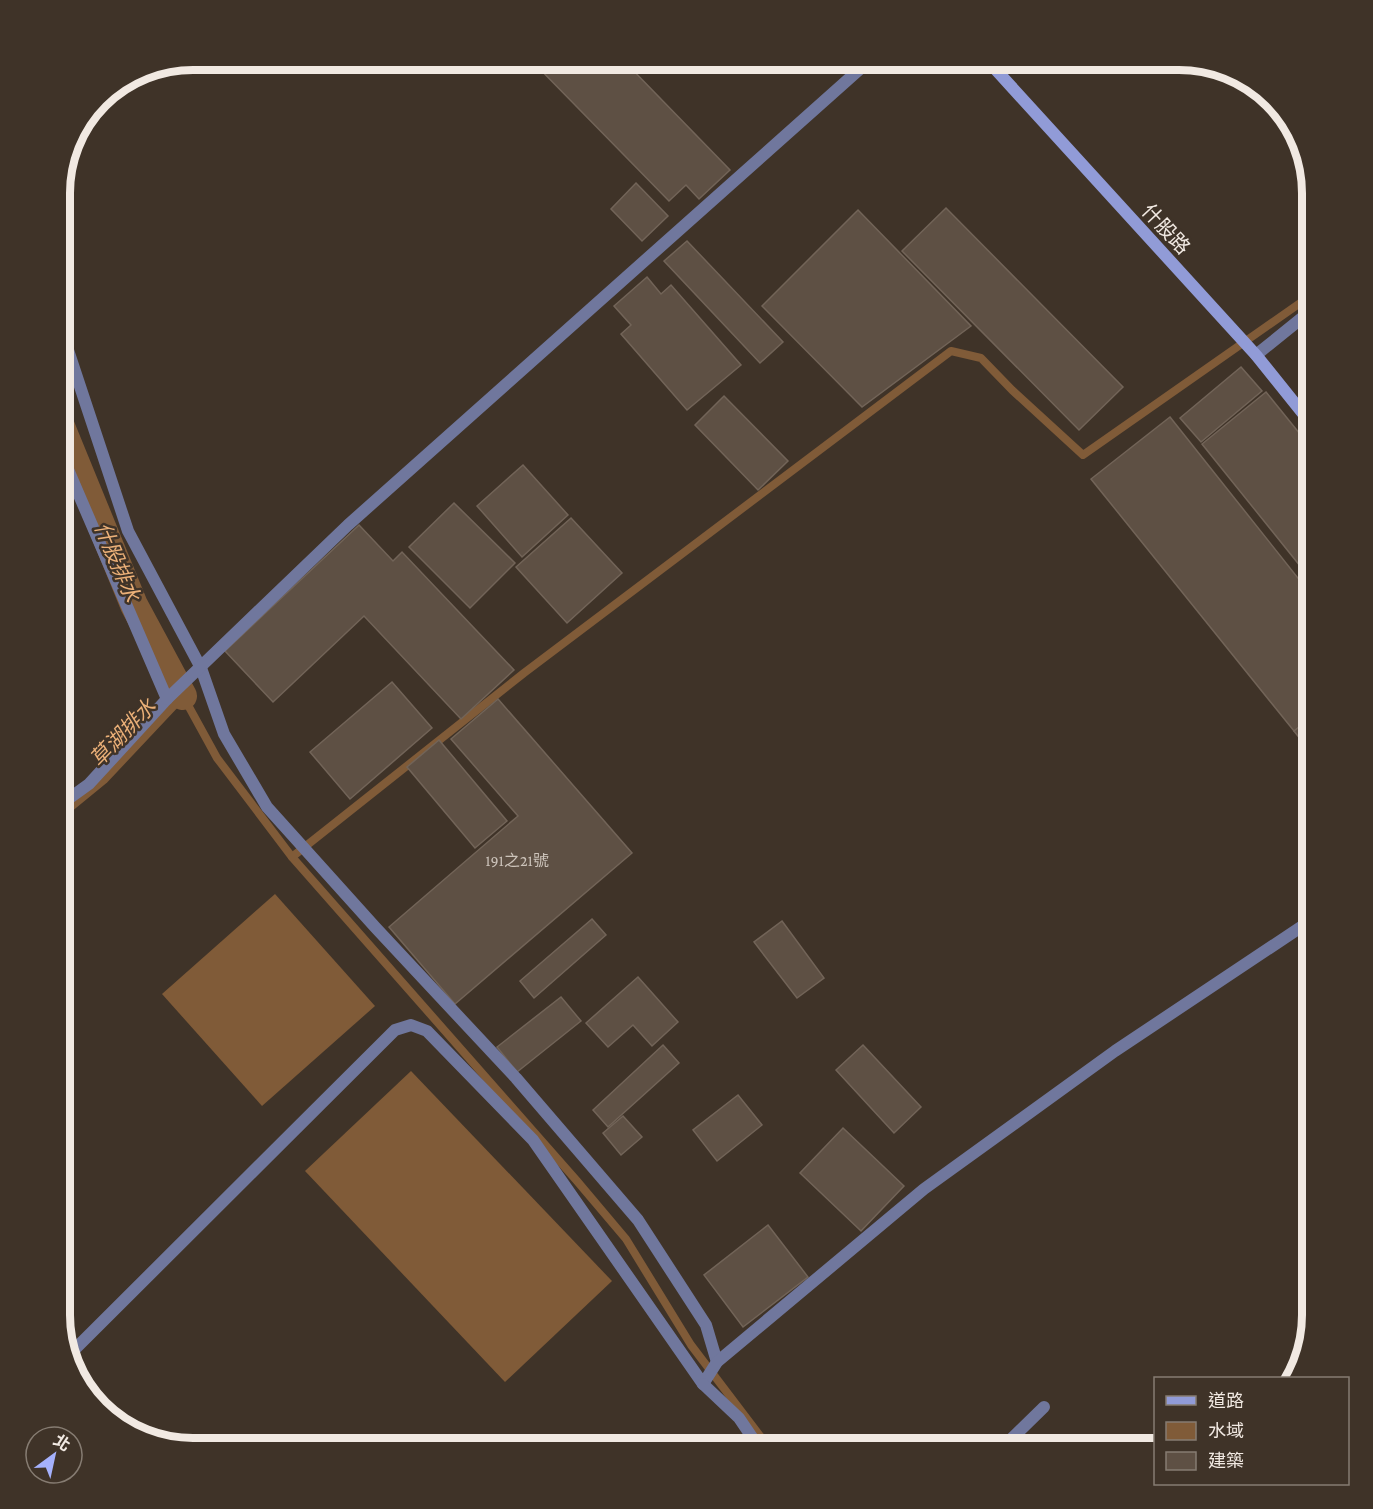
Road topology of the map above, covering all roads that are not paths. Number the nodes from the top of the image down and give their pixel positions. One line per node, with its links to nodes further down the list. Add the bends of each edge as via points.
1 (858, 71): 8 (street, via 348,525)
2 (997, 71): 4 (street, 什股路)
3 (1302, 318): 4 (street)
4 (1256, 355): 6 (street, 什股路)
5 (71, 359): 8 (street, via 128,531)
6 (1302, 412)
7 (71, 476): 9 (street)
8 (201, 668): 9 (street); 13 (street, via 224,734 267,807 516,1078 638,1220 706,1325)
9 (167, 699): 10 (street, via 89,784)
10 (70, 797)
11 (1302, 926): 13 (street, via 1115,1051 924,1189)
12 (75, 1349): 14 (street, via 395,1030 411,1025 427,1031 533,1140)
13 (717, 1362): 14 (street)
14 (703, 1384): 16 (street, via 739,1418)
15 (1044, 1407): 17 (street)
16 (753, 1438)
17 (1012, 1438)

